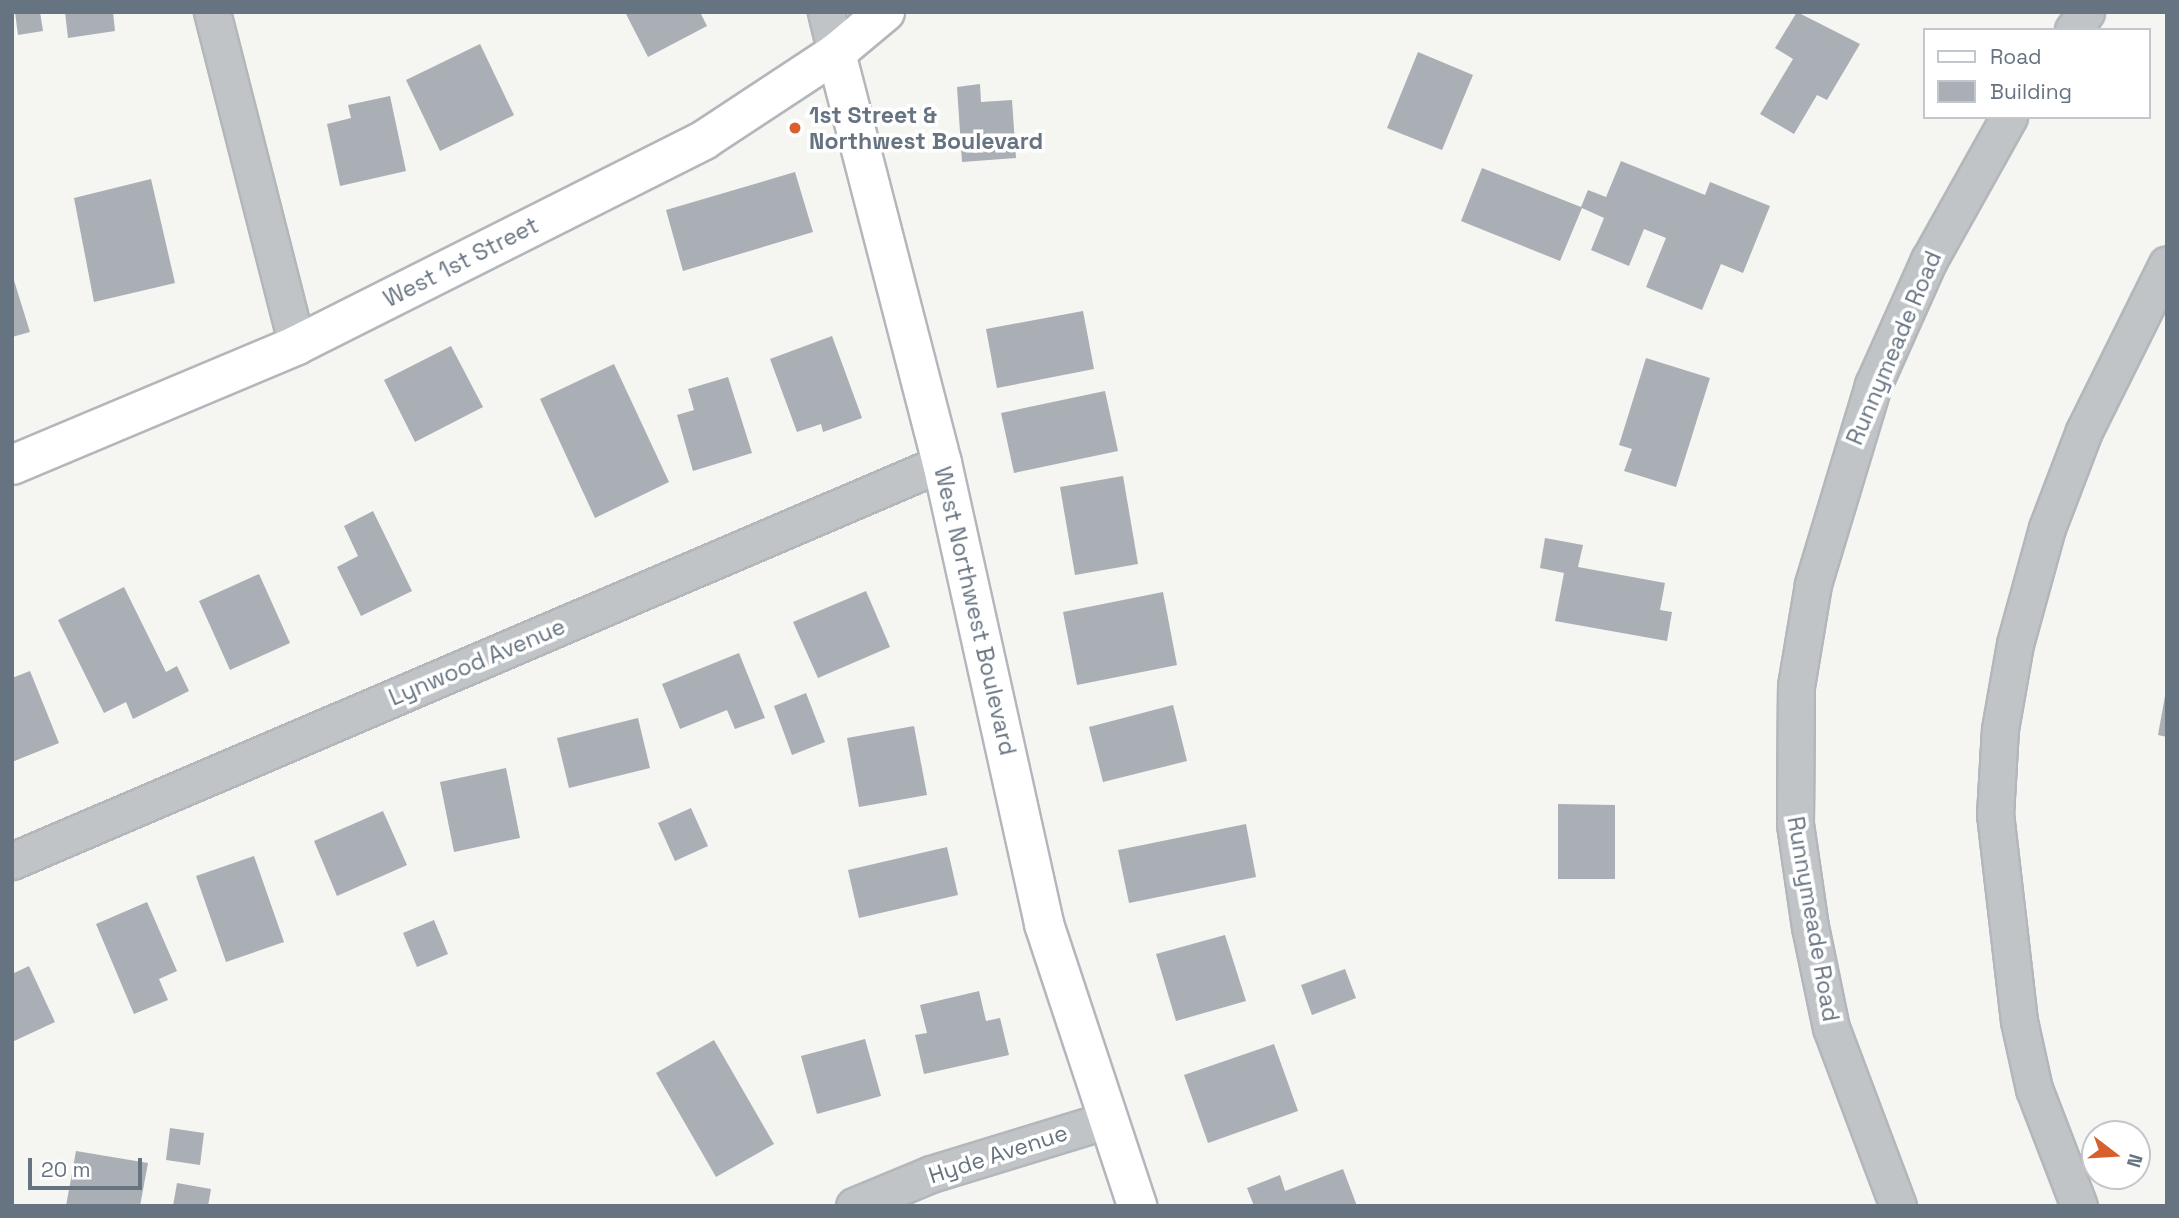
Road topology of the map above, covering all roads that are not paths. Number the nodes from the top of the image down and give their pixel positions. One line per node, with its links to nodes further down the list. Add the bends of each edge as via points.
1 (212, 12): 9 (street)
2 (826, 12): 6 (street, West Northwest Boulevard)
3 (884, 12): 6 (main road, West 1st Street)
4 (2086, 12): 5 (street)
5 (2074, 28)
6 (836, 53): 9 (main road, West 1st Street, via 704,140); 10 (main road, West Northwest Boulevard)
7 (2008, 119): 16 (street, Runnymeade Road, via 1929,260 1873,385 1812,584 1796,686 1795,824 1810,927 1831,1028)
8 (2167, 264): 17 (street, via 2100,395 2052,516 2015,644 2000,729 1996,828 2019,1021 2034,1088)
9 (297, 345): 11 (main road, West 1st Street)
10 (942, 463): 12 (street, Lynwood Avenue); 13 (main road, West Northwest Boulevard, via 1044,925)
11 (12, 465)
12 (12, 861)
13 (1104, 1121): 14 (street, Hyde Avenue, via 931,1174); 15 (main road, West Northwest Boulevard)
14 (854, 1206)
15 (1137, 1206)
16 (1898, 1206)
17 (2079, 1206)

